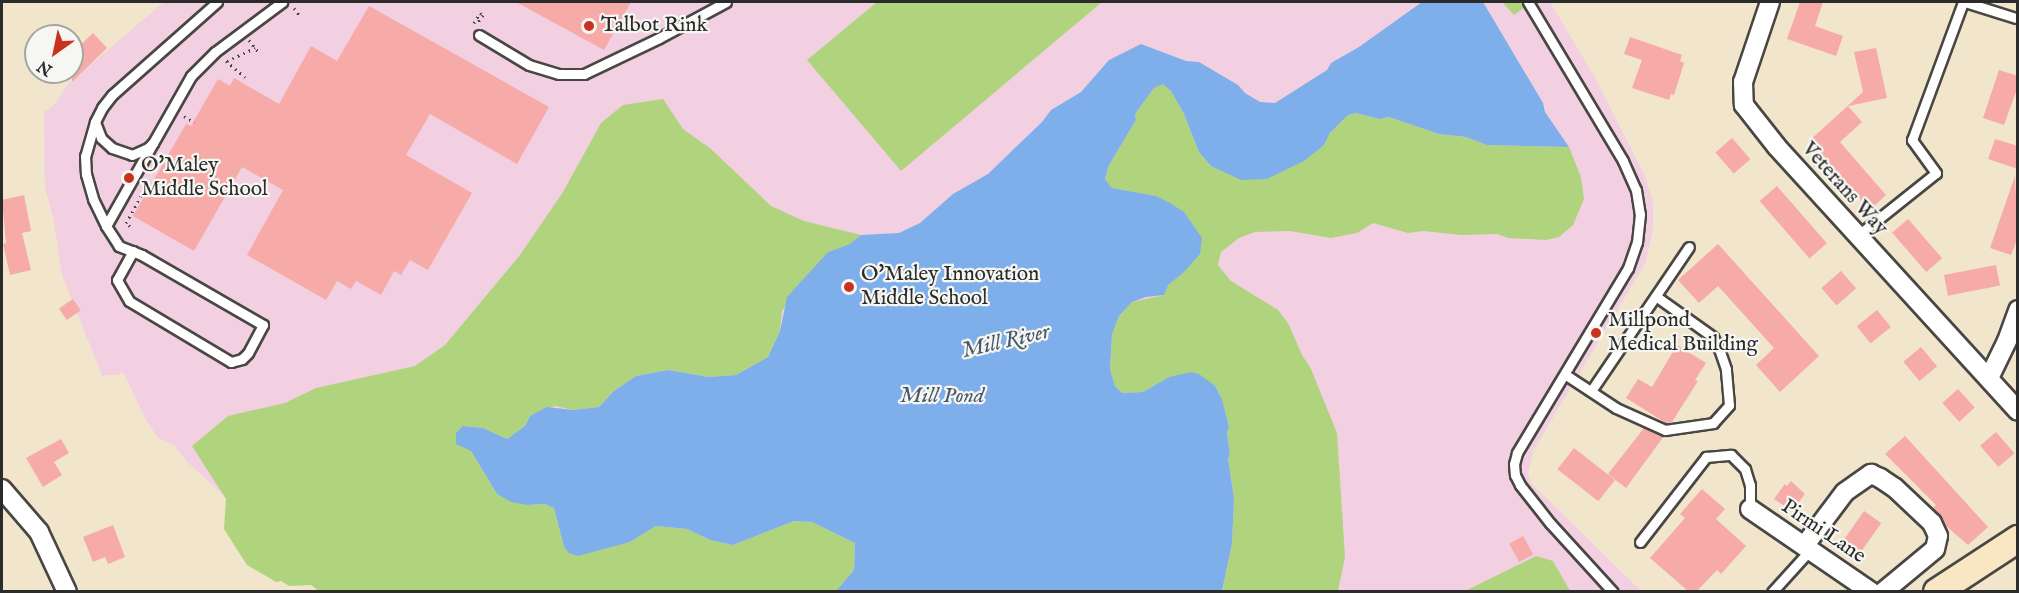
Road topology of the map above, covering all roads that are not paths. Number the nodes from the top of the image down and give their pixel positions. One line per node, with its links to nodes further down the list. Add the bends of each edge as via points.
1 (217, 2): 9 (lane, via 112,95)
2 (282, 2): 10 (lane, via 215,52 191,76)
3 (726, 2): 8 (lane, via 584,74 558,74 528,65)
4 (1528, 2): 17 (lane, via 1623,161 1636,190 1640,214 1628,268)
5 (1770, 2): 12 (street, Veterans Way, via 1743,82 1744,105)
6 (1964, 2): 7 (lane); 12 (lane, via 1912,140 1936,173)
7 (2016, 18)
8 (479, 36)
9 (95, 122): 10 (lane, via 101,138 122,153 132,155); 11 (lane, via 85,156 86,174)
10 (153, 143): 11 (lane)
11 (106, 226): 14 (lane, via 119,246)
12 (1857, 236): 18 (street, Veterans Way)
13 (1689, 247): 15 (lane)
14 (133, 251): 14 (lane, via 117,279 129,301 231,362 242,359 263,325)
15 (1657, 297): 19 (lane); 19 (lane, via 1713,338 1726,369 1729,405 1707,425 1665,430)
16 (2018, 310): 18 (street)
17 (1566, 375): 19 (lane); 27 (lane, via 1517,453 1515,475 1550,523)
18 (1989, 378): 20 (street, Veterans Way)
19 (1591, 392)
20 (2018, 411)
21 (2, 489): 26 (street, via 39,532)
22 (1750, 509): 24 (lane, via 1745,469 1731,455 1706,457); 25 (street, Pirmi Lane)
23 (2018, 539): 31 (main road)
24 (1640, 542)
25 (1808, 547): 28 (lane); 29 (street, Pirmi Lane); 30 (street, via 1845,492 1871,474 1880,478 1932,523 1938,536 1935,549)
26 (67, 591)
27 (1614, 591)
28 (1772, 591)
29 (1871, 591)
30 (1883, 591)
31 (1937, 591)

